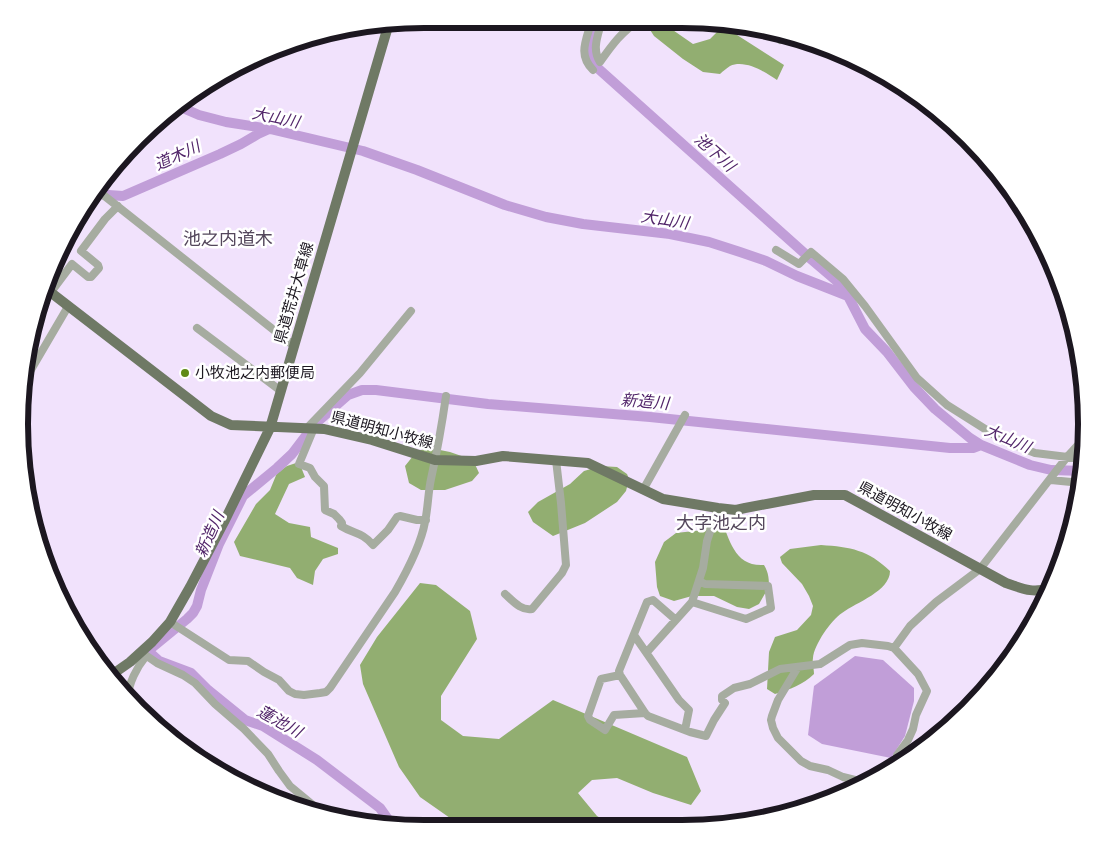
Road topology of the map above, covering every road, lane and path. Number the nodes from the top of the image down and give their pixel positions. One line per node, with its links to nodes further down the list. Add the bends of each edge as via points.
1 (590, 28): 5 (street, via 584,55)
2 (600, 28): 3 (street, via 595,48 600,62)
3 (627, 28)
4 (387, 29): 14 (main road, 県道荒井大草線)
5 (593, 70)
6 (101, 193): 7 (street)
7 (115, 204): 9 (street, via 81,251 99,268 88,278 72,264); 14 (street)
8 (776, 250): 22 (street, via 799,264 812,252 843,279 917,378 947,405 1004,441 1035,453)
9 (53, 284)
10 (51, 292): 11 (main road, 県道明知小牧線)
11 (67, 305): 15 (street); 19 (main road, 県道明知小牧線, via 211,416 231,425)
12 (410, 311): 20 (street)
13 (197, 328): 16 (street)
14 (294, 346): 16 (main road, 県道荒井大草線)
15 (32, 367)
16 (281, 391): 19 (main road, 県道荒井大草線)
17 (445, 400): 24 (street)
18 (686, 415): 28 (street)
19 (270, 428): 20 (main road, 県道明知小牧線); 37 (main road, 県道荒井大草線)
20 (311, 428): 24 (main road, 県道明知小牧線, via 372,440); 30 (street, via 299,464 310,468 324,486 325,510 339,519 341,526 362,535 373,545 397,517)
21 (1078, 445): 22 (street)
22 (1068, 457): 23 (street); 26 (street)
23 (1077, 458)
24 (435, 460): 25 (main road, 県道明知小牧線, via 476,461 504,456); 30 (street)
25 (556, 460): 28 (main road, 県道明知小牧線, via 588,463); 34 (street, via 566,565 532,609 523,608)
26 (1051, 480): 27 (street); 31 (street)
27 (1074, 482)
28 (643, 490): 29 (main road, 県道明知小牧線, via 663,499)
29 (718, 508): 31 (main road, 県道明知小牧線, via 736,510 814,495 845,495); 32 (street)
30 (426, 520): 37 (street, via 400,584 326,692 296,694 289,691 279,680 248,661 229,660)
31 (980, 569): 33 (main road, 県道明知小牧線, via 1026,590); 39 (street, via 910,626)
32 (699, 581): 35 (street); 35 (street, via 768,586 770,608 746,619)
33 (1042, 590)
34 (505, 594)
35 (692, 602): 36 (street)
36 (676, 620): 38 (street, via 653,600 647,602); 40 (street)
37 (171, 622): 41 (main road, 県道荒井大草線)
38 (634, 635): 40 (street); 44 (street)
39 (894, 648): 42 (street, via 862,643 850,645 820,664); 48 (street, via 918,674 927,691 910,735)
40 (647, 652): 47 (street, via 689,710)
41 (144, 654): 43 (main road, 県道荒井大草線); 45 (street); 50 (street, via 194,683 244,729 268,754 290,786)
42 (798, 667): 47 (street, via 780,669 722,696 725,703 706,736); 49 (street, via 772,716 778,738 810,766)
43 (115, 672)
44 (620, 675): 46 (street); 46 (street, via 601,679 588,716 590,720 605,730 614,715)
45 (130, 689)
46 (645, 713): 47 (street)
47 (685, 730)
48 (897, 756)
49 (855, 780)
50 (310, 802)

